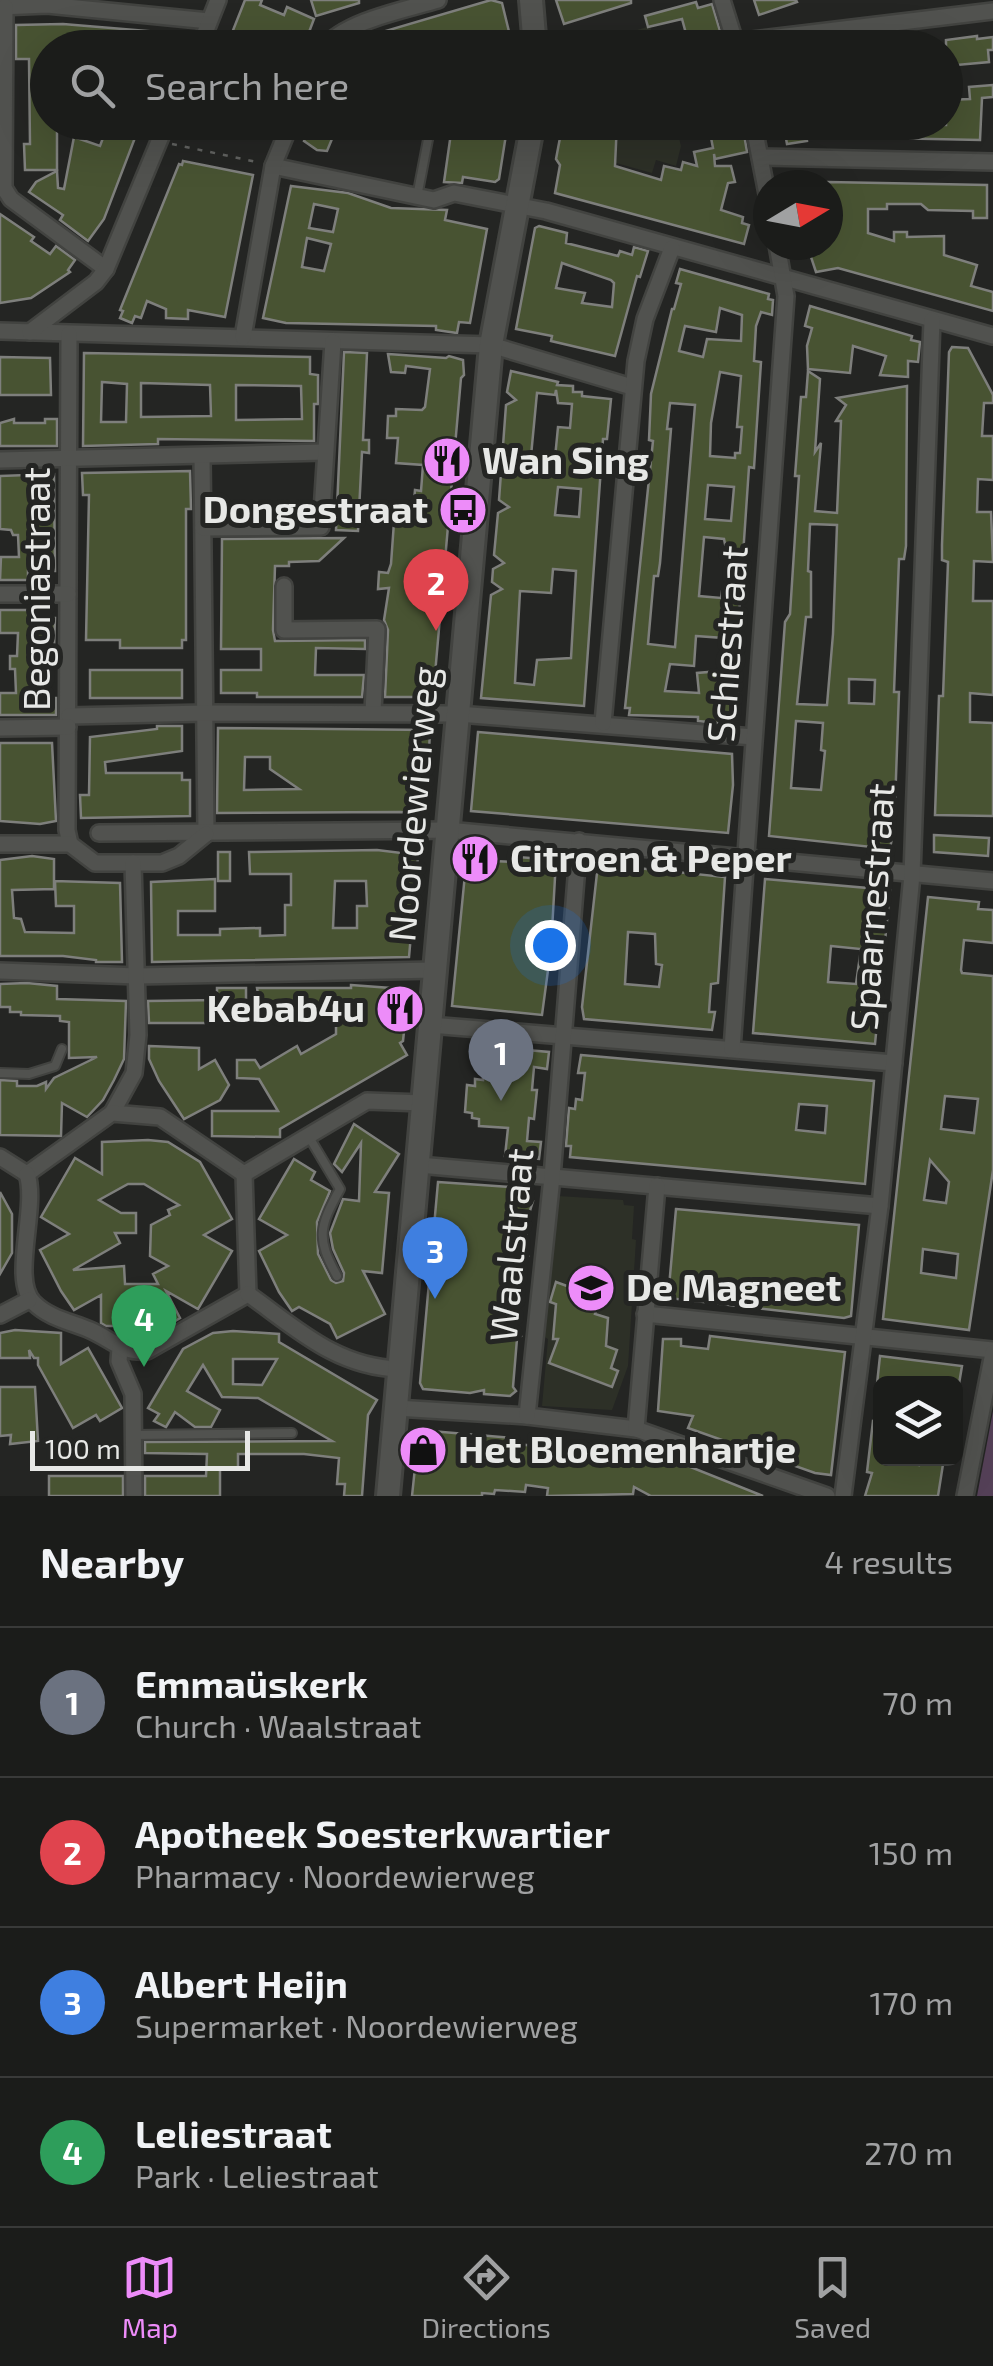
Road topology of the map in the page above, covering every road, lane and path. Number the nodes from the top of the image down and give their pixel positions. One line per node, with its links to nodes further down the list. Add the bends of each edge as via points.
1 (218, 0): 9 (street)
2 (438, 0): 11 (street)
3 (531, 0): 12 (street)
4 (722, 0): 13 (street)
5 (47, 2): 6 (street); 7 (street)
6 (3, 7): 28 (street, via 4,188)
7 (169, 7): 9 (street)
8 (993, 11): 14 (street)
9 (209, 20): 10 (street)
10 (205, 30)
11 (346, 30)
12 (534, 30)
13 (732, 30)
14 (850, 30)
15 (284, 140): 22 (street)
16 (428, 140): 24 (lane)
17 (529, 140): 25 (street, Noordewierweg)
18 (757, 140): 20 (street)
19 (160, 141): 22 (path); 28 (street)
20 (760, 157): 21 (street); 23 (street)
21 (993, 162)
22 (273, 166): 24 (street); 35 (street)
23 (762, 170)
24 (418, 197): 25 (street, via 454,194)
25 (516, 204): 26 (street); 37 (street, Noordewierweg)
26 (672, 248): 29 (street); 38 (street, via 645,319)
27 (780, 260): 29 (street, Schiestraat)
28 (106, 269): 32 (street)
29 (783, 278): 30 (street); 53 (street, Schiestraat)
30 (932, 320): 34 (street); 62 (street, Spaarnestraat)
31 (0, 331): 32 (street)
32 (30, 332): 33 (street)
33 (68, 334): 35 (street); 41 (street, Begoniastraat)
34 (993, 336)
35 (242, 337): 36 (street)
36 (333, 342): 37 (street); 39 (street)
37 (491, 345): 38 (street); 49 (street, Noordewierweg)
38 (632, 386): 51 (street)
39 (324, 452): 40 (street); 43 (street, via 322,528)
40 (202, 456): 41 (street); 43 (street)
41 (70, 459): 42 (street); 46 (street, Begoniastraat)
42 (0, 460)
43 (203, 528): 48 (street)
44 (284, 586): 47 (street, via 284,630 377,629)
45 (0, 594): 46 (street)
46 (68, 594): 50 (street, Begoniastraat)
47 (373, 712): 48 (street); 49 (street)
48 (205, 713): 50 (street); 56 (street)
49 (458, 714): 51 (street); 54 (street, Noordewierweg)
50 (68, 721): 52 (street); 59 (street, Begoniastraat)
51 (602, 723): 53 (street)
52 (0, 728)
53 (754, 737): 60 (street, Schiestraat)
54 (446, 830): 56 (street); 57 (street); 64 (street, Noordewierweg)
55 (99, 833): 56 (street)
56 (206, 834): 61 (street, via 179,856)
57 (579, 841): 60 (street); 68 (street, Waalstraat)
58 (0, 844): 59 (street)
59 (70, 844): 61 (street, via 94,863)
60 (747, 856): 62 (street); 70 (street, Schiestraat)
61 (134, 864): 66 (street)
62 (912, 875): 63 (street); 71 (street, Spaarnestraat)
63 (993, 882)
64 (434, 970): 66 (street); 67 (street, Noordewierweg)
65 (0, 971): 66 (street)
66 (137, 976): 74 (street, via 134,1072)
67 (430, 1025): 68 (street); 73 (street, Noordewierweg)
68 (562, 1036): 70 (street); 80 (street, Waalstraat)
69 (62, 1049): 72 (lane, via 55,1066 29,1074)
70 (732, 1049): 71 (street)
71 (894, 1064): 82 (street, Spaarnestraat)
72 (0, 1072)
73 (423, 1103): 75 (street, via 367,1101); 77 (street, Noordewierweg)
74 (112, 1113): 78 (street); 79 (street, via 160,1117)
75 (309, 1136): 79 (street); 83 (lane, via 340,1189 321,1234)
76 (0, 1157): 78 (street)
77 (418, 1165): 80 (street); 91 (street, Noordewierweg)
78 (27, 1174): 85 (street, via 24,1288)
79 (244, 1174): 84 (street)
80 (552, 1177): 81 (street); 93 (street, Waalstraat)
81 (657, 1186): 82 (street); 86 (street)
82 (880, 1206): 88 (street, Spaarnestraat)
83 (337, 1276)
84 (248, 1294): 89 (street, via 147,1351); 91 (street, via 336,1356)
85 (30, 1300): 87 (street); 89 (street)
86 (645, 1314): 88 (street); 94 (street)
87 (0, 1315)
88 (865, 1335): 90 (street); 100 (street, Spaarnestraat)
89 (120, 1348): 96 (street, via 132,1387)
90 (993, 1351): 101 (street)
91 (398, 1369): 92 (street, Noordewierweg)
92 (396, 1408): 93 (street); 98 (street, Noordewierweg)
93 (527, 1416): 94 (street)
94 (636, 1429): 99 (street)
95 (292, 1432): 96 (lane)
96 (134, 1434): 97 (street)
97 (134, 1496)
98 (388, 1496)
99 (827, 1496)
100 (843, 1496)
101 (966, 1496)

